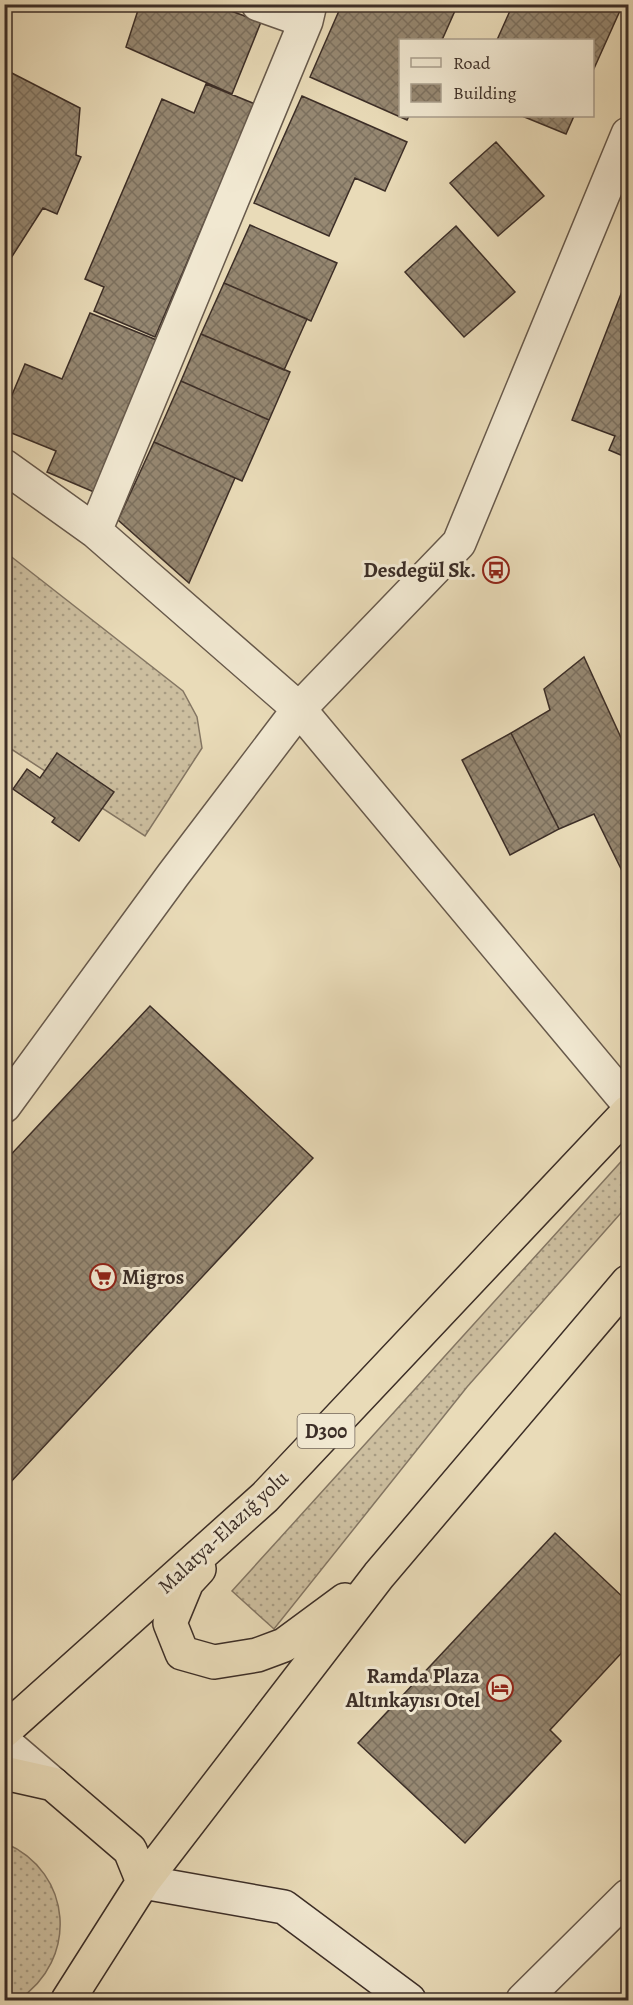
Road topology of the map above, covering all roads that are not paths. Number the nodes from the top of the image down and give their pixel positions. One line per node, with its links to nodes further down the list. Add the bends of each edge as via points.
1 (258, 4): 2 (street)
2 (308, 13): 5 (street)
3 (628, 134): 6 (street, via 459,543)
4 (4, 466): 5 (street)
5 (95, 531): 6 (street)
6 (299, 709): 7 (street); 8 (street)
7 (628, 1103)
8 (4, 1106)
9 (628, 1112): 11 (highway, Malatya-Elazığ yolu / D300)
10 (628, 1282): 12 (highway)
11 (265, 1497): 12 (highway, via 187,1582 170,1623 182,1653 214,1662 257,1655 284,1645); 13 (highway, Malatya-Elazığ yolu / D300)
12 (379, 1575): 17 (highway)
13 (4, 1731)
14 (4, 1742): 16 (street)
15 (4, 1773): 16 (highway)
16 (53, 1784): 17 (highway, via 130,1850)
17 (143, 1882): 19 (highway); 20 (street, via 284,1907)
18 (628, 1896): 21 (street)
19 (68, 2001)
20 (409, 2001)
21 (523, 2001)

